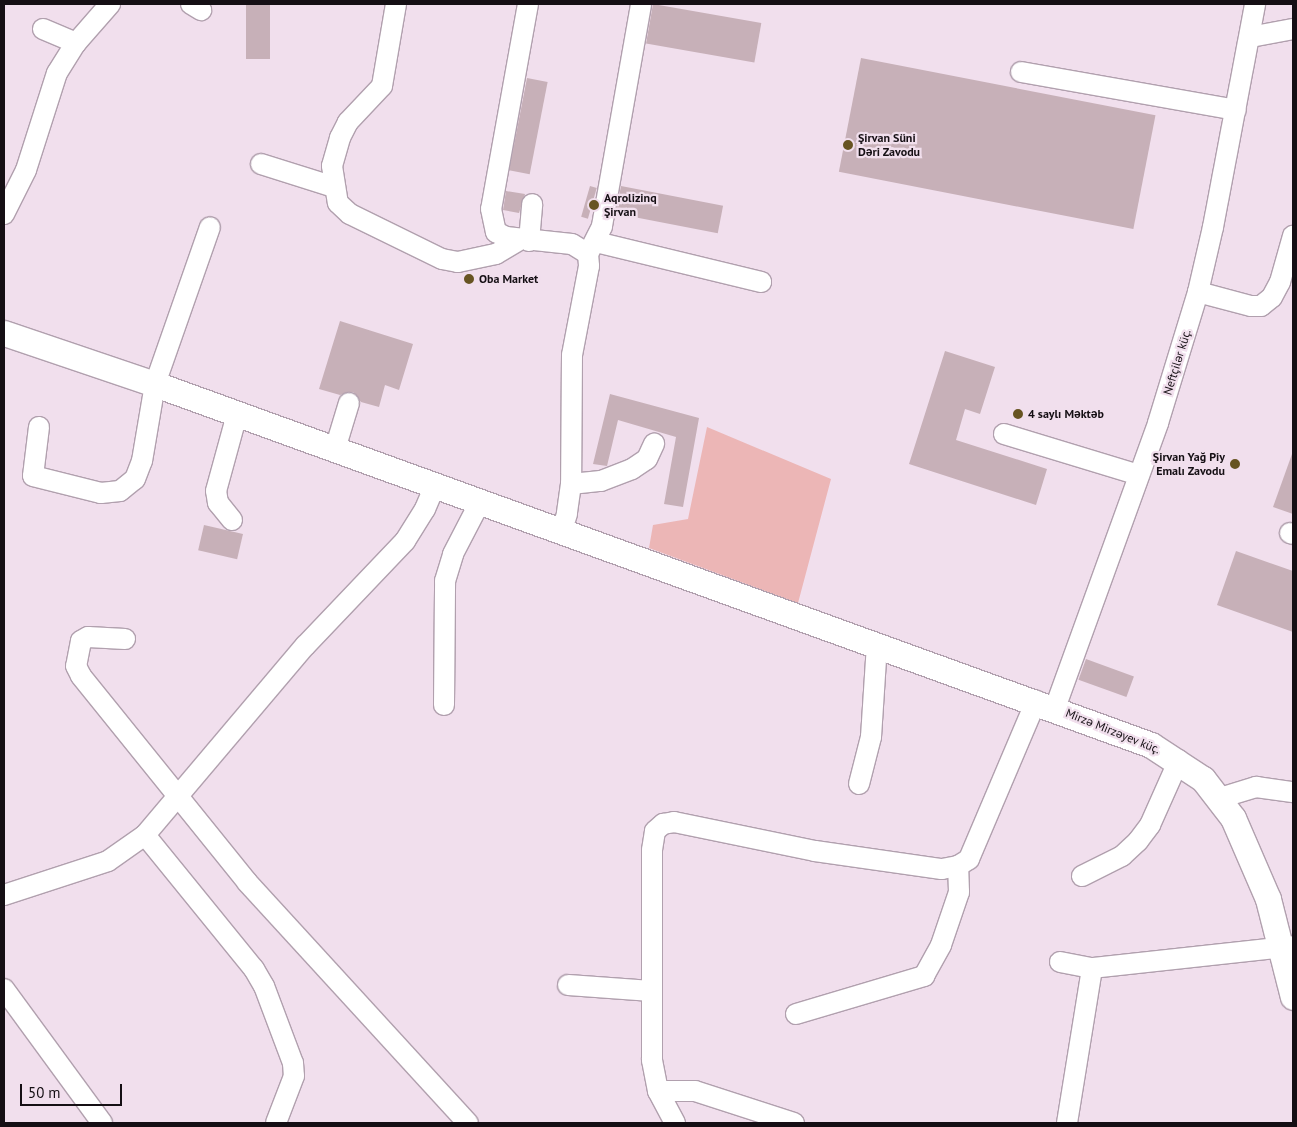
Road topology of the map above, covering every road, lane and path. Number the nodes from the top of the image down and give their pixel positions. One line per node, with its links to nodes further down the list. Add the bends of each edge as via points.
1 (110, 4): 9 (street)
2 (396, 4): 13 (street, via 382,86 348,122 340,138 332,166)
3 (528, 4): 18 (street, via 491,209 496,232)
4 (641, 4): 19 (street, via 602,226)
5 (1255, 4): 8 (street, Neftçilər küç.)
6 (43, 29): 9 (street)
7 (1293, 29): 8 (street)
8 (1250, 37): 11 (street, Neftçilər küç.)
9 (76, 43): 15 (street, via 57,73 26,170)
10 (1022, 72): 11 (street)
11 (1236, 110): 21 (street, Neftçilər küç.)
12 (261, 164): 13 (street)
13 (334, 187): 18 (street, via 338,203 350,214 442,259 477,261)
14 (532, 204): 18 (street)
15 (6, 207)
16 (210, 227): 23 (street)
17 (1293, 236): 21 (street, via 1280,282 1272,297 1261,306)
18 (524, 240): 19 (street)
19 (592, 248): 20 (street); 31 (street, via 572,355)
20 (761, 282)
21 (1198, 292): 30 (street, Neftçilər küç., via 1158,424)
22 (4, 333): 23 (main road, Mirzə Mirzəyev küç.)
23 (155, 384): 25 (main road, Mirzə Mirzəyev küç.); 26 (street, via 142,461 135,480 120,491 101,492 33,476)
24 (349, 403): 29 (street)
25 (237, 414): 29 (main road, Mirzə Mirzəyev küç.); 34 (street, via 216,491 218,503)
26 (39, 427)
27 (1004, 434): 30 (street)
28 (654, 444): 31 (street, via 647,459 632,469 601,481)
29 (335, 449): 32 (main road, Mirzə Mirzəyev küç.)
30 (1138, 475): 39 (street, Neftçilər küç.)
31 (571, 484): 35 (street)
32 (435, 486): 33 (main road, Mirzə Mirzəyev küç.); 43 (street, via 426,509 406,542 304,646)
33 (480, 502): 35 (main road, Mirzə Mirzəyev küç.); 38 (street, via 453,554 445,581)
34 (232, 520)
35 (561, 532): 37 (main road, Mirzə Mirzəyev küç.)
36 (124, 639): 43 (street, via 88,637 81,641 76,666)
37 (877, 644): 39 (main road, Mirzə Mirzəyev küç.); 41 (street, via 871,737)
38 (444, 705)
39 (1046, 705): 40 (main road, Mirzə Mirzəyev küç., via 1151,745); 46 (street, Neftçilər küç., via 969,859)
40 (1179, 760): 44 (main road, Mirzə Mirzəyev küç.); 47 (street, via 1150,825 1138,841 1122,856)
41 (859, 784)
42 (1293, 792): 44 (street, via 1256,788)
43 (177, 796): 45 (street); 60 (street, via 247,882)
44 (1220, 798): 49 (main road, Mirzə Mirzəyev küç., via 1256,866)
45 (145, 835): 48 (street, via 108,860); 59 (street, via 254,969 264,986 293,1063 294,1076)
46 (958, 866): 54 (street, via 942,869 903,864 815,851 674,822 663,824 656,831 652,850); 56 (street, via 959,892 941,945 924,976)
47 (1082, 876)
48 (4, 895)
49 (1287, 946): 51 (street); 55 (main road, Mirzə Mirzəyev küç.)
50 (1060, 962): 51 (street)
51 (1092, 968): 63 (street)
52 (568, 985): 54 (street)
53 (4, 989): 58 (street)
54 (652, 991): 57 (street, via 652,1060)
55 (1293, 997)
56 (796, 1014)
57 (658, 1090): 61 (street); 62 (street, via 677,1088 696,1092)
58 (102, 1123)
59 (276, 1123)
60 (468, 1123)
61 (675, 1123)
62 (794, 1123)
63 (1067, 1123)

